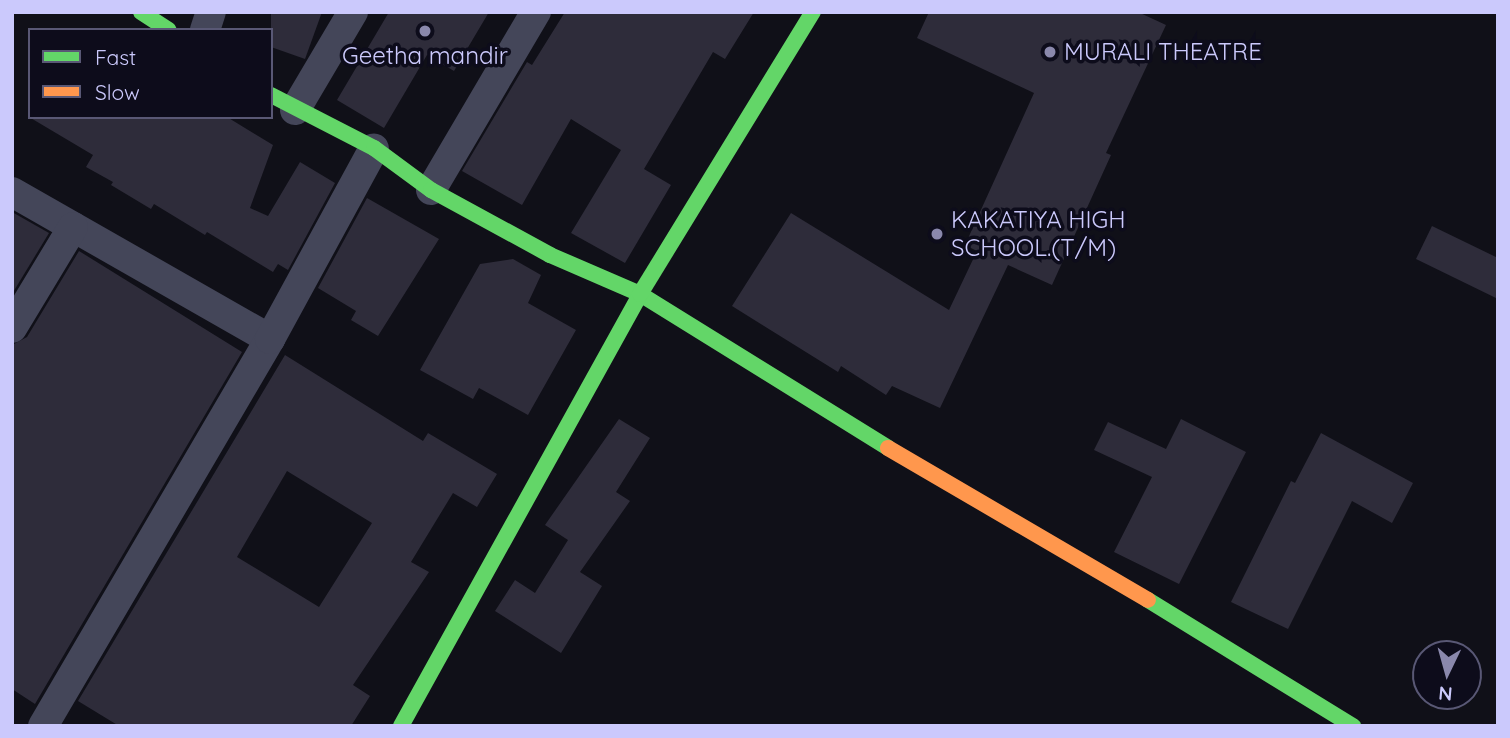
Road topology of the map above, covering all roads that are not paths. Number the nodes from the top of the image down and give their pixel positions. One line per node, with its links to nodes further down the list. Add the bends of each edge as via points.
1 (141, 12): 5 (main road)
2 (353, 12): 6 (street)
3 (536, 12): 8 (street)
4 (813, 12): 11 (main road)
5 (166, 28)
6 (283, 102): 7 (main road)
7 (374, 148): 8 (main road); 13 (street)
8 (431, 190): 11 (main road, via 550,255)
9 (12, 192): 10 (street)
10 (73, 227): 12 (street); 13 (street)
11 (640, 294): 15 (main road); 16 (main road, via 826,414 1025,525)
12 (12, 328)
13 (270, 339): 14 (street)
14 (43, 726)
15 (401, 726)
16 (1353, 726)

